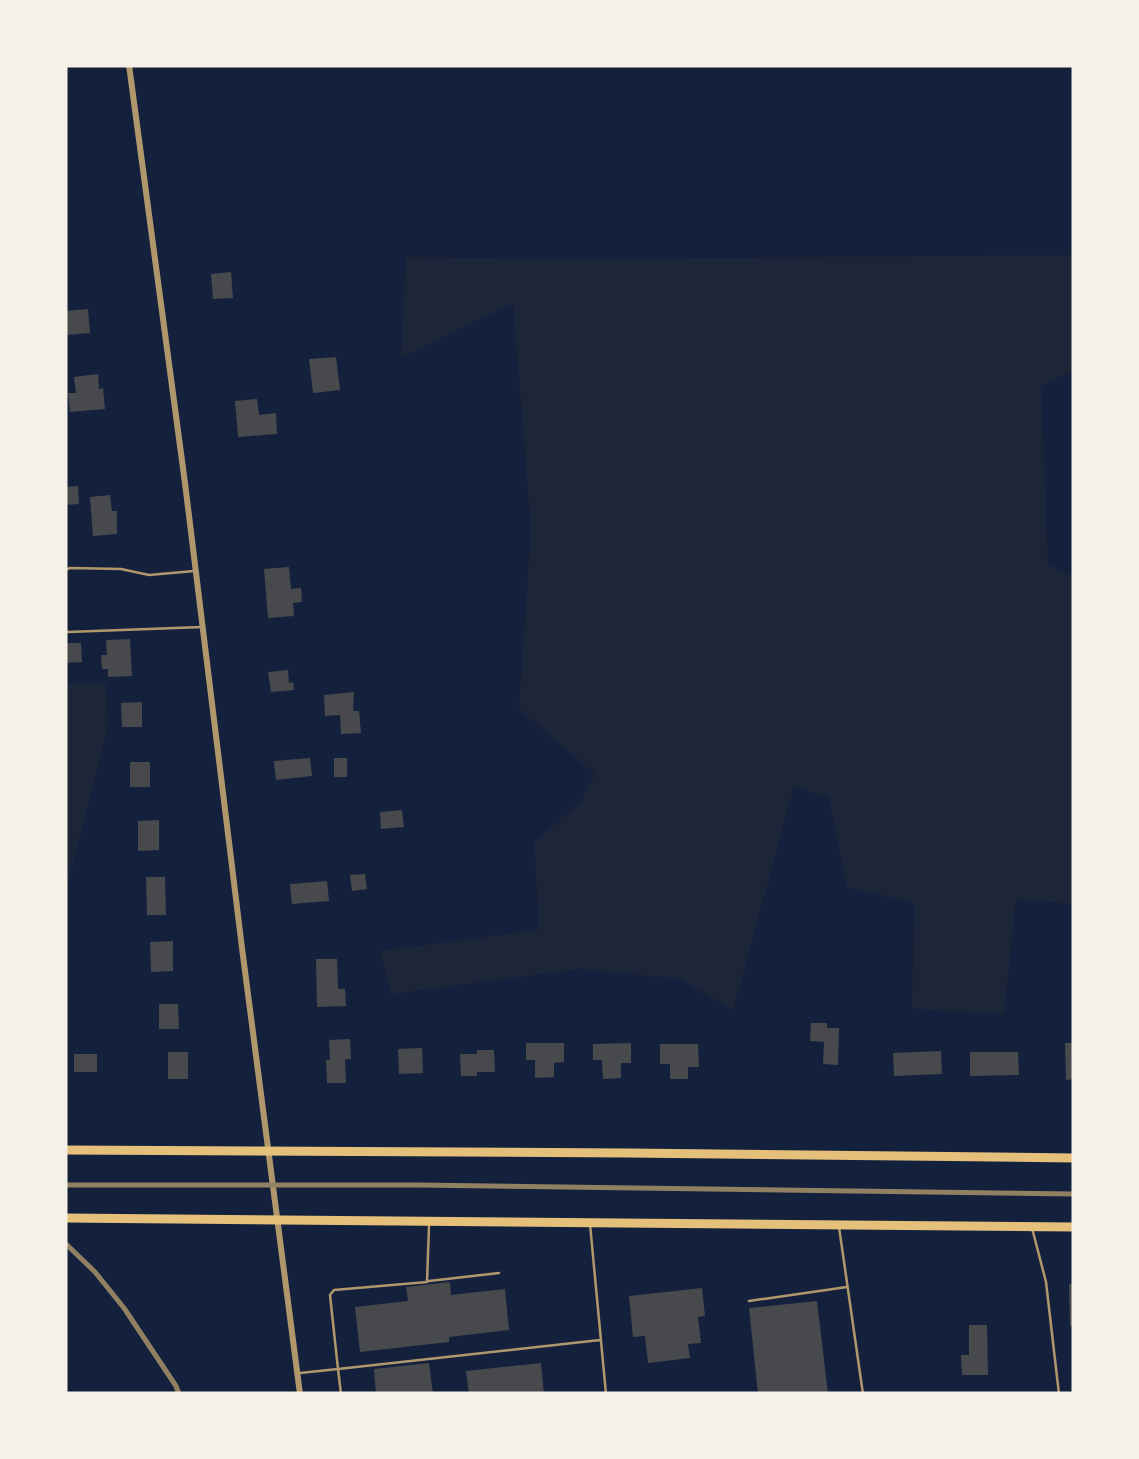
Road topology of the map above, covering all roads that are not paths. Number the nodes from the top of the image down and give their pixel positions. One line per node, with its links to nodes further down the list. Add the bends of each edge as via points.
1 (129, 65): 3 (street)
2 (65, 570): 3 (lane)
3 (195, 571): 4 (street)
4 (202, 626): 5 (lane); 7 (street)
5 (65, 630)
6 (65, 1150): 7 (main road)
7 (269, 1150): 8 (main road); 10 (street)
8 (1074, 1158)
9 (65, 1218): 10 (main road)
10 (278, 1220): 11 (main road); 22 (street)
11 (430, 1221): 12 (main road); 17 (lane)
12 (590, 1222): 13 (main road); 20 (lane)
13 (839, 1225): 14 (main road); 18 (lane)
14 (1032, 1226): 15 (main road); 27 (lane, via 1046,1282)
15 (1074, 1227)
16 (499, 1273): 17 (lane)
17 (428, 1282): 21 (lane, via 334,1290 329,1301)
18 (849, 1286): 19 (lane); 26 (lane)
19 (749, 1301)
20 (600, 1340): 21 (lane); 25 (lane)
21 (338, 1369): 22 (lane); 24 (lane)
22 (298, 1374): 23 (street)
23 (300, 1394)
24 (341, 1394)
25 (606, 1394)
26 (864, 1394)
27 (1058, 1394)

